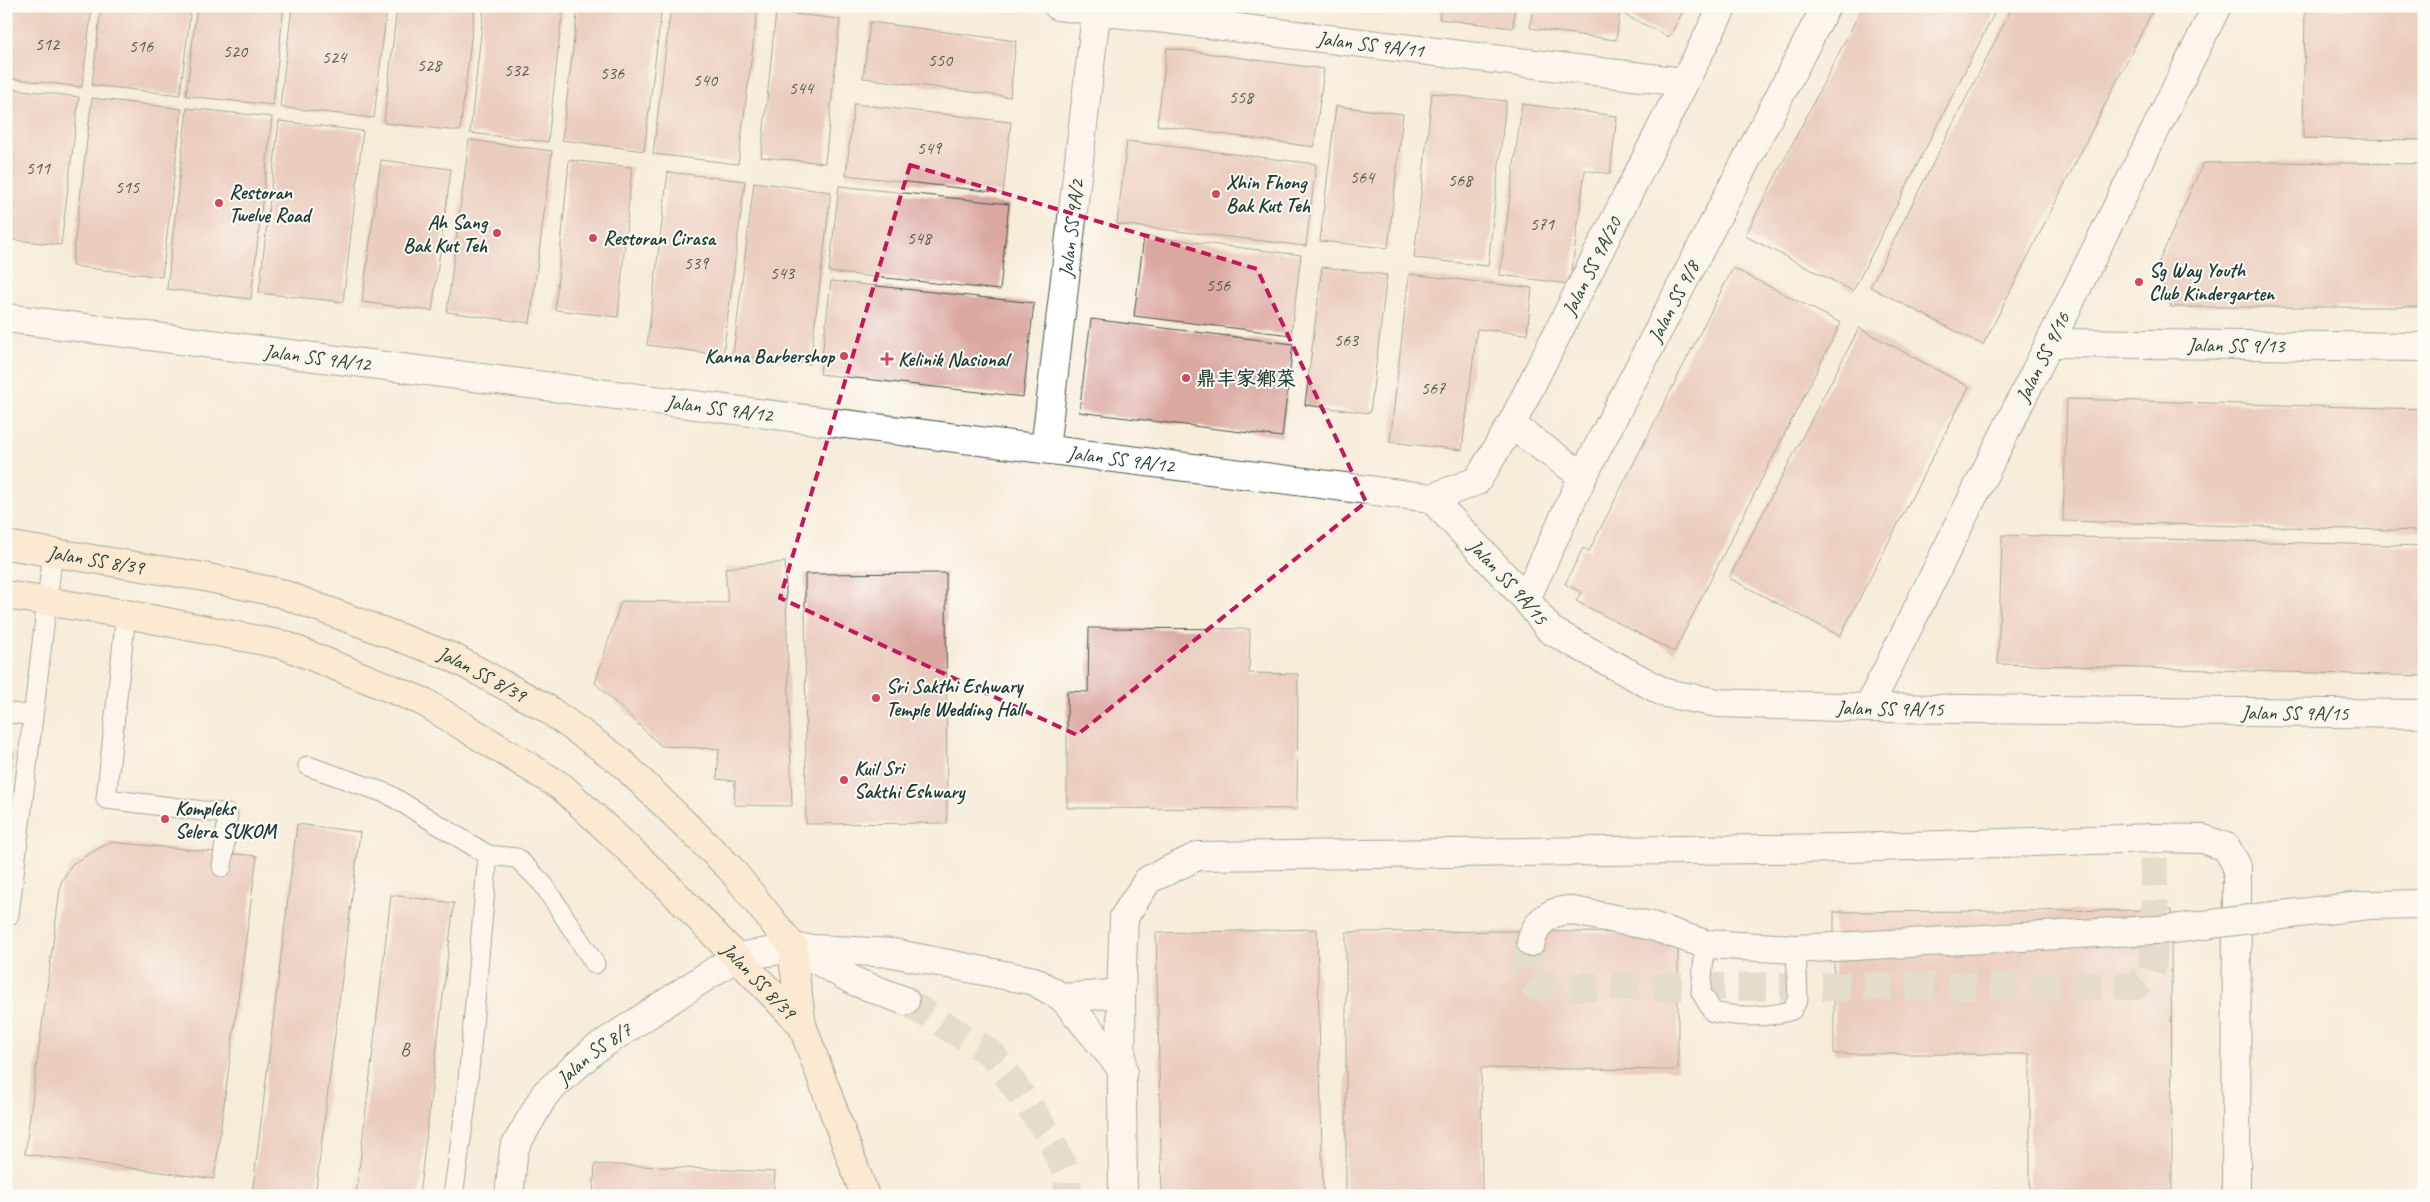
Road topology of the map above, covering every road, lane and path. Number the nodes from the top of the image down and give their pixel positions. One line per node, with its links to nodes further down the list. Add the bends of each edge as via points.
1 (1058, 6): 5 (street, Jalan SS 9A/11)
2 (1722, 6): 6 (street, Jalan SS 9A/20)
3 (1826, 6): 12 (street, Jalan SS 9/8)
4 (2217, 6): 8 (street, Jalan SS 9/16)
5 (1097, 9): 6 (street, Jalan SS 9A/11); 11 (street, Jalan SS 9A/2)
6 (1683, 82): 10 (street, Jalan SS 9A/20)
7 (6, 318): 11 (street, Jalan SS 9A/12)
8 (2050, 343): 9 (street, Jalan SS 9/13); 20 (street, Jalan SS 9/16)
9 (2424, 347)
10 (1511, 425): 12 (street); 13 (street, Jalan SS 9A/20, via 1477,481)
11 (1045, 449): 13 (street, Jalan SS 9A/12)
12 (1583, 476): 17 (street, Jalan SS 9/8)
13 (1432, 498): 17 (street, Jalan SS 9A/15)
14 (6, 545): 15 (street, Jalan SS 8/39)
15 (53, 552): 18 (lane); 31 (street, Jalan SS 8/39, via 280,593 452,657 546,708 620,761 730,868)
16 (6, 595): 18 (street, Jalan SS 8/39)
17 (1526, 599): 20 (street, Jalan SS 9A/15, via 1550,630 1665,693 1718,703)
18 (47, 600): 19 (street, Jalan SS 8/39); 23 (lane)
19 (126, 614): 26 (lane, via 106,799 228,814); 33 (street, Jalan SS 8/39, via 284,645 424,702 562,788 663,881)
20 (1868, 708): 22 (street, Jalan SS 9A/15)
21 (6, 712): 23 (lane)
22 (2424, 714)
23 (32, 716): 28 (lane, via 9,916)
24 (308, 766): 25 (lane, via 388,794)
25 (488, 855): 34 (lane, via 517,858 543,884); 40 (lane, via 466,1104)
26 (222, 867)
27 (2424, 904): 32 (street, bridge, via 2370,905 2172,929)
28 (6, 917)
29 (1531, 942): 30 (street, via 1542,920 1555,912 1568,910 1652,926)
30 (1705, 944): 32 (street); 32 (lane, via 1701,992 1713,1012 1722,1014 1780,1014 1792,1010 1798,999)
31 (794, 948): 33 (street); 36 (street, via 893,953 1034,981); 37 (street, via 856,982); 38 (street, Jalan SS 8/39)
32 (1796, 949)
33 (736, 956): 38 (street, Jalan SS 8/39); 41 (street, Jalan SS 8/7, via 594,1050 546,1094 514,1148)
34 (596, 964)
35 (1122, 993): 36 (street); 39 (street); 44 (street, via 1124,917 1148,880 1198,856 1848,848 2143,838 2203,839 2226,847 2237,866)
36 (1063, 998): 39 (street)
37 (905, 1001)
38 (802, 1025): 42 (street, Jalan SS 8/39)
39 (1123, 1070): 43 (street)
40 (453, 1196)
41 (509, 1196)
42 (865, 1196)
43 (1123, 1196)
44 (2236, 1196)

